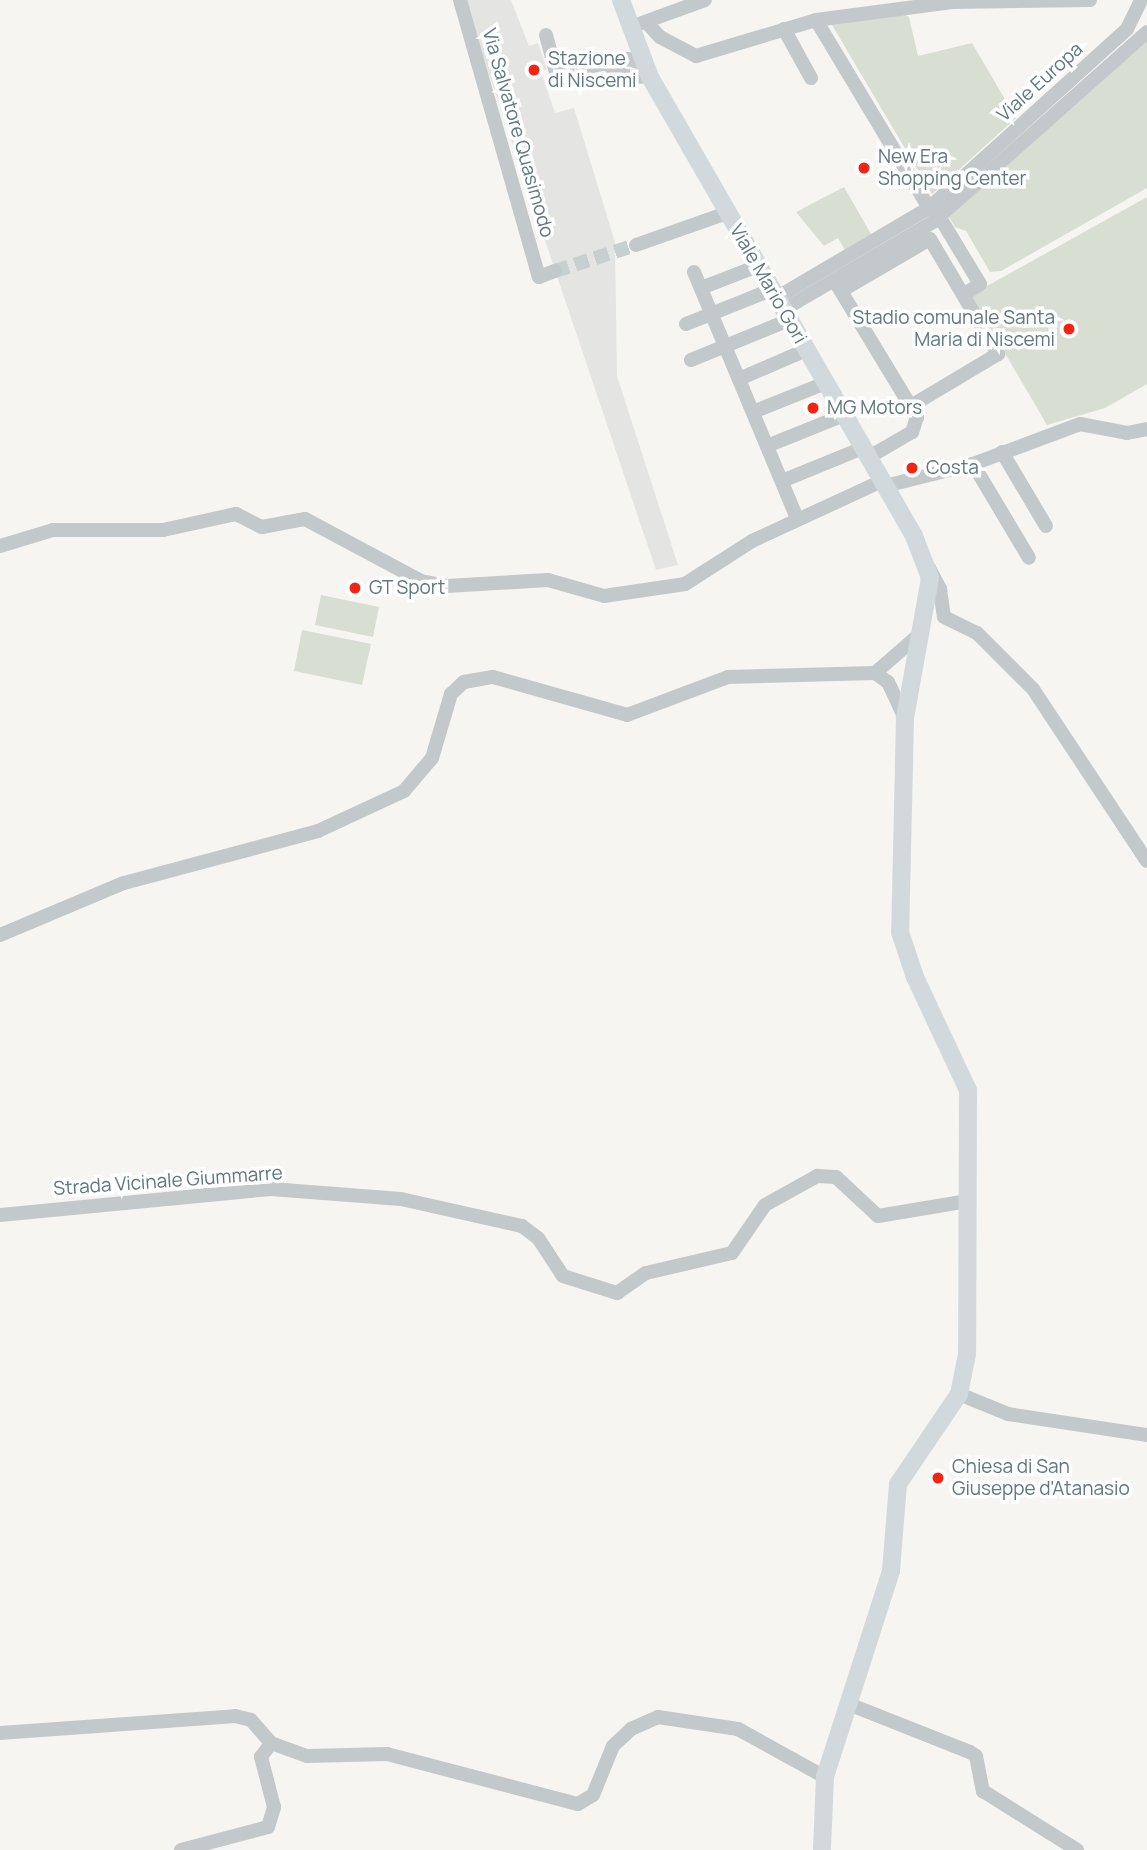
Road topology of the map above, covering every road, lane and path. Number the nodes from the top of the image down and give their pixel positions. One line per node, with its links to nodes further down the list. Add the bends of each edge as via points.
1 (460, 0): 23 (street, Via Salvatore Quasimodo, via 539,276)
2 (621, 0): 12 (main road, Viale Mario Gori)
3 (705, 0): 12 (street)
4 (987, 0): 5 (street); 7 (street)
5 (1090, 0)
6 (1141, 0): 10 (street); 19 (street, Viale Europa, via 1127,29)
7 (958, 1): 8 (street)
8 (912, 4): 9 (street)
9 (894, 5): 11 (street)
10 (1147, 10)
11 (816, 20): 13 (street); 19 (street)
12 (637, 28): 13 (street, via 696,56); 16 (street, via 624,52); 17 (main road, Viale Mario Gori)
13 (784, 29): 18 (street)
14 (1147, 32): 19 (street, Viale Europa)
15 (546, 35): 16 (street, via 556,73)
16 (603, 61): 17 (street); 17 (street, via 631,78)
17 (644, 64): 20 (main road, Viale Mario Gori)
18 (811, 78)
19 (934, 212): 25 (street, Viale Europa); 27 (street, via 980,284); 28 (street, Viale Europa)
20 (727, 213): 21 (street); 22 (main road, Viale Mario Gori)
21 (636, 245)
22 (758, 266): 26 (street); 28 (main road, Viale Mario Gori)
23 (555, 271)
24 (694, 272): 26 (street)
25 (838, 285): 27 (street, via 930,239); 28 (street, Viale Europa); 36 (street)
26 (701, 288): 29 (street)
27 (963, 295): 36 (street, via 998,354)
28 (780, 305): 29 (street); 31 (street); 32 (main road, Viale Mario Gori)
29 (712, 314): 30 (street); 31 (street)
30 (686, 324)
31 (725, 346): 33 (street); 34 (street)
32 (806, 350): 34 (street); 35 (main road, Viale Mario Gori)
33 (691, 360)
34 (739, 379): 37 (street)
35 (825, 383): 37 (street); 38 (main road, Viale Mario Gori)
36 (911, 406): 41 (street, via 917,416 912,432)
37 (753, 412): 40 (street)
38 (844, 415): 40 (street); 41 (main road, Viale Mario Gori)
39 (1147, 429): 42 (street, via 1127,433 1080,424)
40 (767, 446): 44 (street)
41 (866, 452): 44 (street); 45 (main road, Viale Mario Gori)
42 (1002, 452): 43 (street); 47 (street)
43 (973, 464): 45 (street); 49 (street)
44 (782, 481): 46 (street)
45 (884, 483): 46 (street); 50 (main road, Viale Mario Gori)
46 (797, 518): 48 (street, via 685,584 604,596 548,580 447,586 421,581 305,519 262,527 236,514 163,530 52,530)
47 (1046, 526)
48 (0, 546)
49 (1029, 558)
50 (927, 563): 51 (main road, via 930,588); 54 (street, via 940,589 944,617 977,634 1033,689)
51 (921, 633): 52 (street); 53 (main road)
52 (875, 673): 53 (street, via 888,682); 55 (street, via 728,677 627,715 493,677 464,682 451,694 432,758 404,791 318,831 124,883)
53 (905, 719): 56 (main road, via 900,932 915,978 968,1090)
54 (1147, 861)
55 (0, 934)
56 (968, 1201): 57 (street, Strada Vicinale Giummarre, via 878,1216 836,1177 817,1176 765,1205 732,1253 646,1273 617,1293 563,1276 538,1238 522,1226 401,1199 271,1189); 58 (main road, via 967,1354)
57 (0, 1215)
58 (959, 1394): 59 (street, via 1008,1414); 60 (main road, via 898,1484 891,1572)
59 (1147, 1435)
60 (850, 1705): 63 (main road); 66 (street, via 970,1752 976,1756 983,1791)
61 (0, 1733): 62 (street, via 235,1716 251,1720)
62 (271, 1743): 63 (street, via 307,1756 387,1754 578,1804 593,1795 613,1746 631,1729 658,1717 705,1720 738,1729); 64 (street, via 261,1757 274,1807 268,1827)
63 (825, 1777): 65 (main road)
64 (181, 1850)
65 (822, 1850)
66 (1077, 1850)

